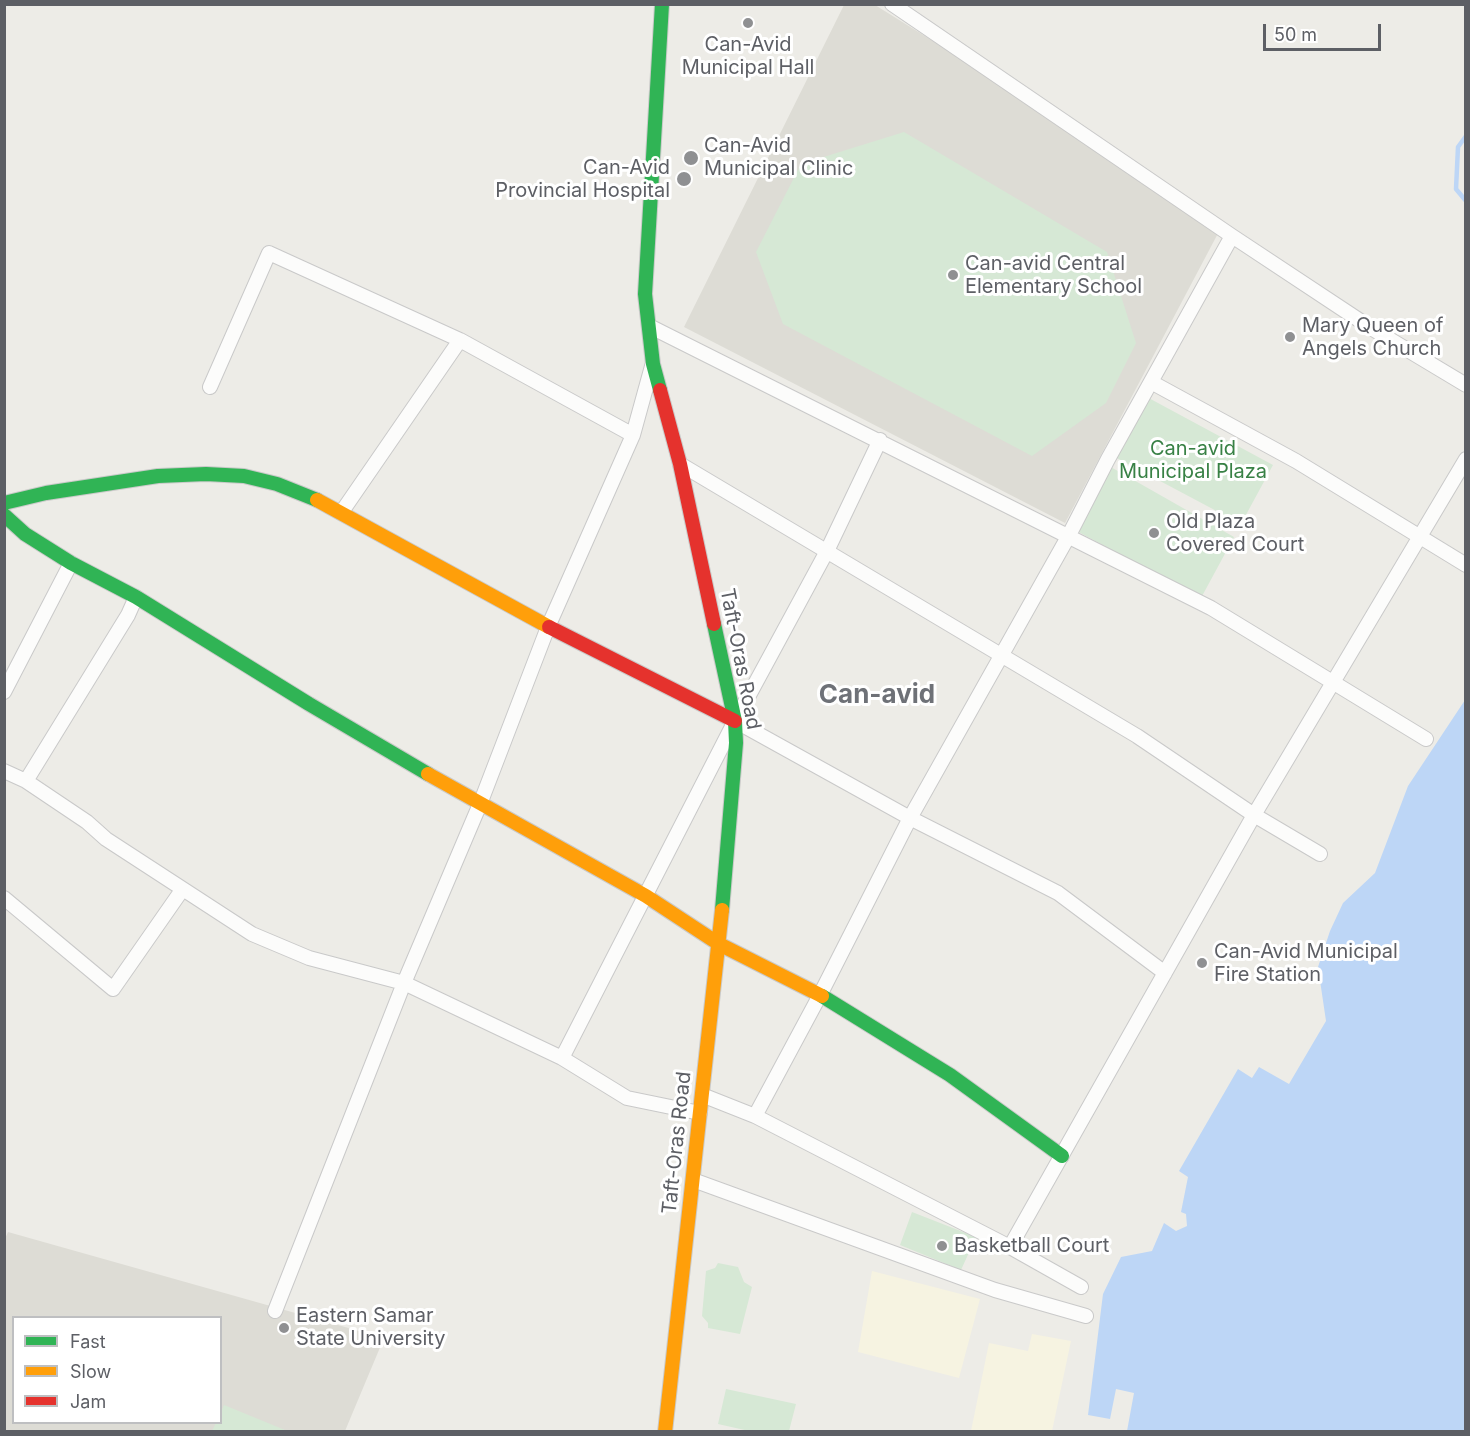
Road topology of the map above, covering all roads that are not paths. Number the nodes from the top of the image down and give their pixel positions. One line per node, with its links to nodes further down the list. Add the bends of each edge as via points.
1 (662, 4): 4 (street, Taft-Oras Road, via 645,294)
2 (892, 4): 3 (street)
3 (1232, 236): 7 (street); 8 (street)
4 (649, 326): 6 (street, Taft-Oras Road); 11 (street)
5 (460, 340): 9 (street, via 269,253); 10 (street); 15 (street)
6 (653, 364): 10 (street); 13 (street, Taft-Oras Road)
7 (1151, 382): 17 (street); 18 (street, via 1296,461)
8 (1466, 385)
9 (210, 387)
10 (633, 435): 23 (street)
11 (880, 440): 17 (street); 19 (street)
12 (1466, 459): 18 (street)
13 (680, 464): 19 (street); 27 (street, Taft-Oras Road)
14 (4, 502): 15 (street, via 136,480 206,474 244,476 277,484)
15 (341, 513): 23 (street)
16 (4, 515): 20 (street, via 25,534)
17 (1068, 537): 24 (street); 25 (street, via 1211,608)
18 (1420, 537): 21 (street); 25 (street)
19 (827, 551): 24 (street); 27 (street)
20 (71, 563): 22 (street); 26 (street)
21 (1466, 565)
22 (136, 597): 30 (street); 31 (street)
23 (548, 627): 27 (street); 31 (street)
24 (1001, 655): 32 (street, via 1137,736); 33 (street)
25 (1333, 683): 28 (street); 32 (street)
26 (4, 692)
27 (735, 721): 33 (street); 36 (street); 38 (street, Taft-Oras Road, via 735,771)
28 (1426, 739)
29 (4, 771): 30 (street)
30 (26, 781): 35 (street)
31 (480, 804): 36 (street); 40 (street)
32 (1254, 815): 34 (street); 39 (street)
33 (910, 818): 39 (street, via 1058,893); 41 (street)
34 (1320, 854)
35 (182, 890): 37 (street, via 113,989); 40 (street, via 273,943 309,958)
36 (646, 896): 38 (street); 42 (street)
37 (4, 898)
38 (719, 944): 41 (street); 43 (street, Taft-Oras Road)
39 (1165, 973): 46 (street)
40 (404, 983): 42 (street); 50 (street)
41 (820, 995): 45 (street); 46 (street, via 950,1075)
42 (562, 1058): 44 (street, via 627,1098)
43 (702, 1095): 44 (street, Taft-Oras Road); 45 (street)
44 (700, 1113): 47 (street, Taft-Oras Road)
45 (755, 1116): 48 (street)
46 (1062, 1156): 48 (street)
47 (693, 1180): 51 (street, via 995,1290); 52 (street, Taft-Oras Road)
48 (1010, 1247): 49 (street)
49 (1081, 1287)
50 (276, 1311)
51 (1086, 1316)
52 (665, 1431)

